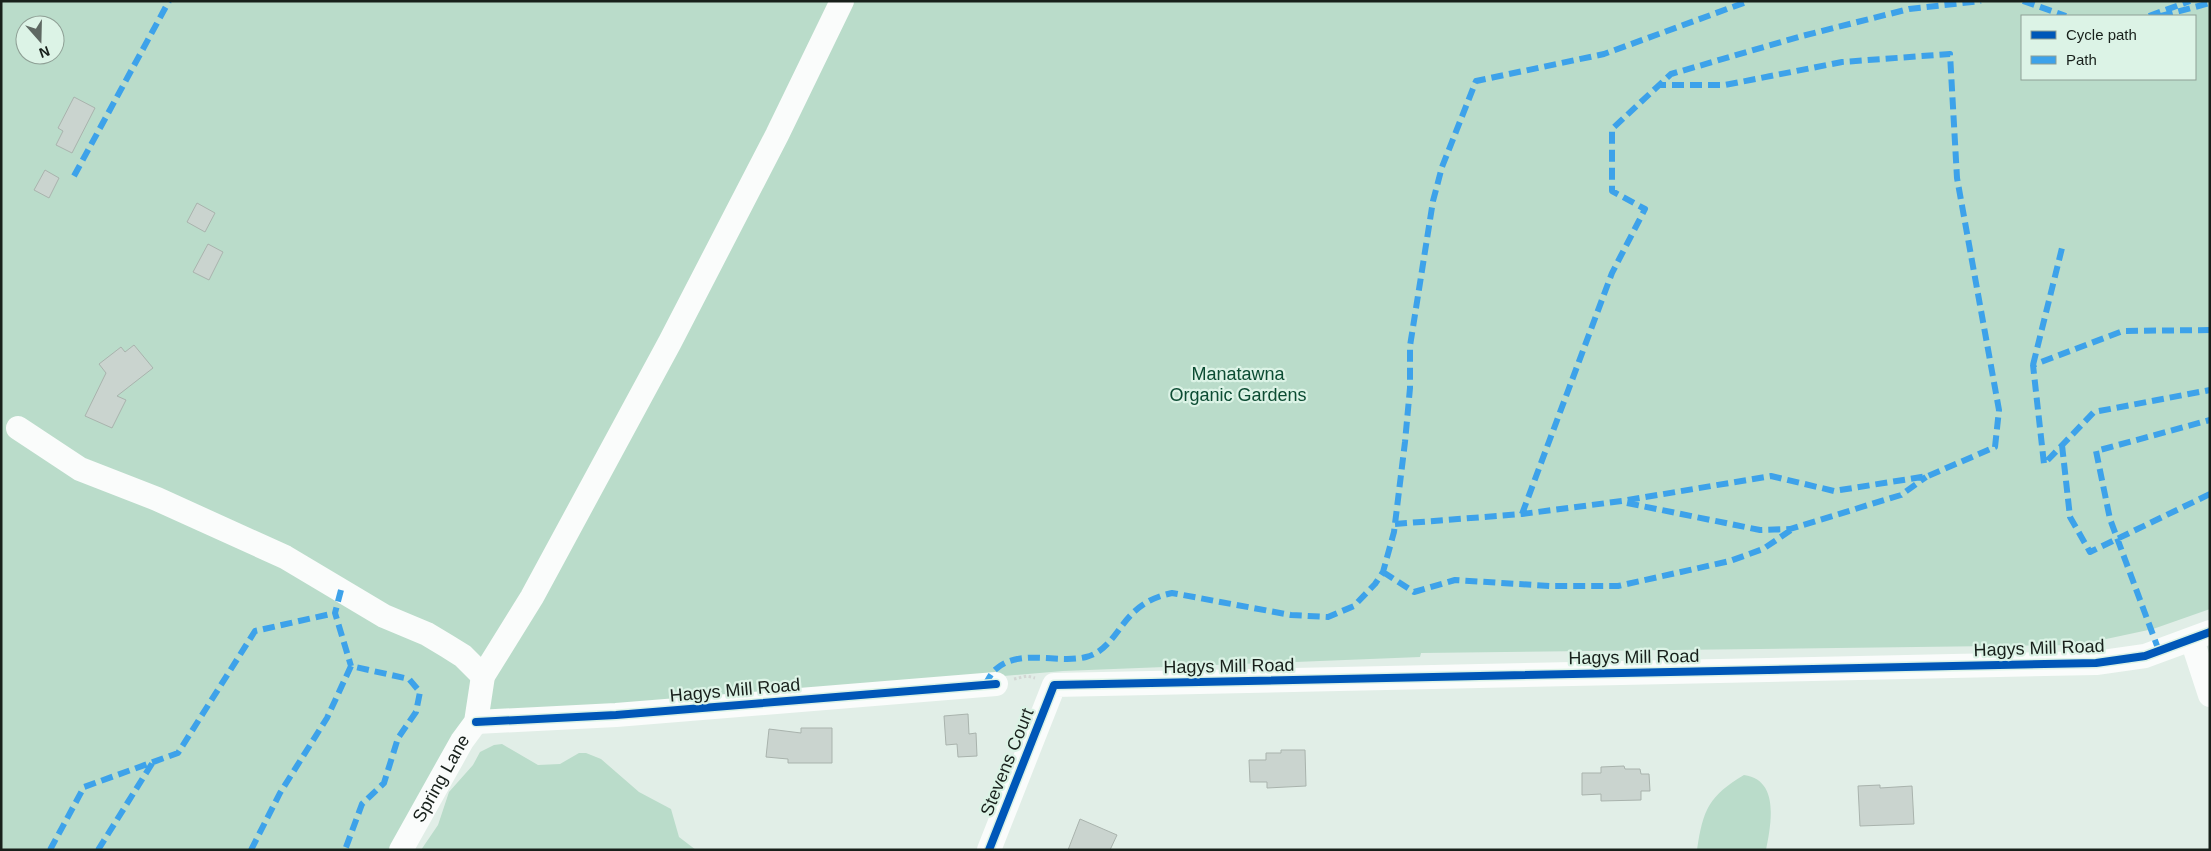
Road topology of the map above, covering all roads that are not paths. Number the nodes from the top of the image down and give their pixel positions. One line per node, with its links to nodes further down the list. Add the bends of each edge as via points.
1 (842, 1): 4 (street, via 670,342 532,597)
2 (18, 428): 4 (street, via 80,469 214,523 285,557 384,616 447,646 463,656)
3 (2201, 636): 6 (street, Hagys Mill Road, via 2145,656 2096,663); 7 (street)
4 (483, 676): 8 (street, Spring Lane)
5 (996, 684): 8 (street, Hagys Mill Road, via 616,716)
6 (1054, 685): 10 (street, Stevens Court)
7 (2210, 695)
8 (476, 722): 9 (street, Spring Lane)
9 (401, 850)
10 (989, 850)

